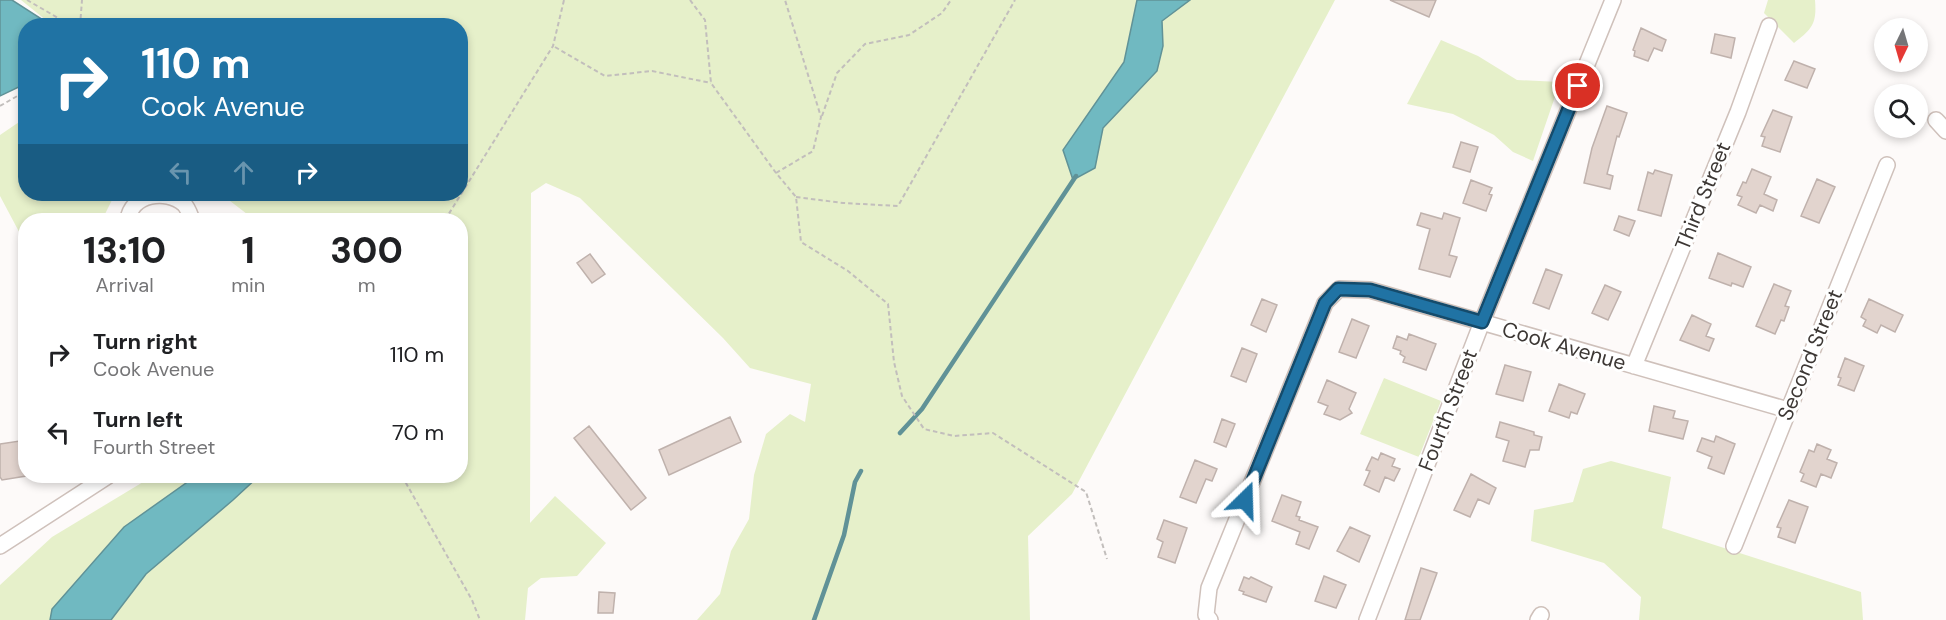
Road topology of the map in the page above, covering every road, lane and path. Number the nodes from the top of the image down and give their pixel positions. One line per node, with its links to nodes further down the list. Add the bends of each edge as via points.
1 (27, 0): 9 (path)
2 (82, 0): 10 (path)
3 (564, 0): 12 (path)
4 (690, 0): 13 (path, via 705,20)
5 (785, 0): 16 (path)
6 (951, 0): 16 (path, via 942,13 909,35 865,44 837,73)
7 (1015, 0): 20 (path, via 898,206)
8 (1613, 0): 25 (street, Fourth Street)
9 (58, 18)
10 (81, 18)
11 (1769, 26): 26 (street, Third Street)
12 (554, 46): 13 (path, via 605,76 652,71); 19 (path)
13 (711, 84): 18 (path)
14 (18, 96): 15 (path)
15 (0, 106)
16 (821, 117): 18 (path, via 813,151)
17 (1887, 165): 27 (street, Second Street)
18 (776, 172): 20 (path)
19 (468, 183)
20 (796, 197): 32 (path, via 801,242 848,271 888,304 902,396 924,429 954,436 993,433 1086,492)
21 (140, 201): 23 (street)
22 (179, 201): 24 (street)
23 (130, 213)
24 (189, 213)
25 (1482, 322): 26 (street, Cook Avenue); 33 (street, Cook Avenue, via 1370,290 1338,289 1325,303 1209,588); 35 (street, Fourth Street)
26 (1634, 366): 27 (street, Cook Avenue)
27 (1788, 410): 31 (street, Second Street)
28 (97, 483): 30 (street)
29 (406, 483): 34 (path)
30 (0, 546)
31 (1734, 546)
32 (1107, 559)
33 (1208, 617)
34 (480, 620)
35 (1367, 620)

